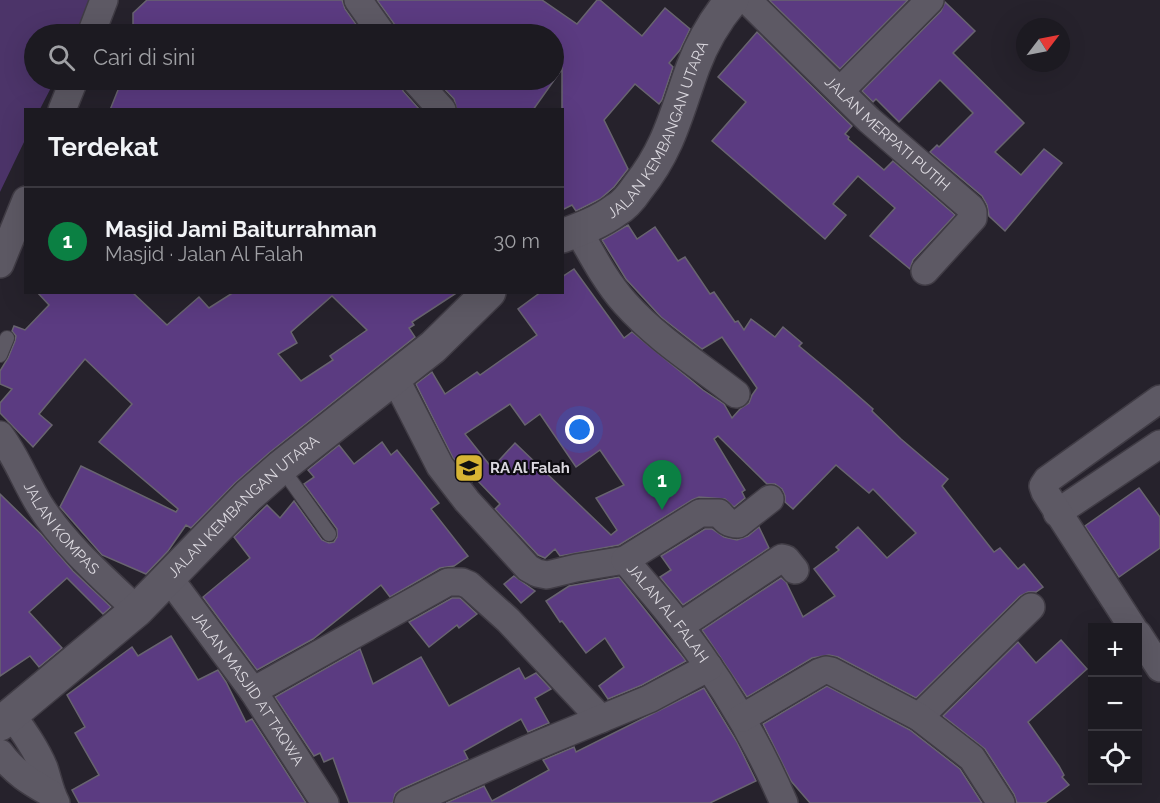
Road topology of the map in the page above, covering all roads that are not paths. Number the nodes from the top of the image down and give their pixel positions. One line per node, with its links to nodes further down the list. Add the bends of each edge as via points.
1 (104, 0): 6 (street)
2 (358, 0): 7 (street)
3 (732, 0): 14 (street, JALAN KEMBANGAN UTARA, via 697,57 655,167 618,210)
4 (747, 0): 10 (street, JALAN MERPATI PUTIH)
5 (930, 0): 10 (street)
6 (96, 24)
7 (375, 24)
8 (70, 90): 11 (street)
9 (424, 90): 12 (street)
10 (840, 91): 16 (street, JALAN MERPATI PUTIH, via 973,212 973,219)
11 (63, 108)
12 (440, 108)
13 (24, 205): 15 (street)
14 (570, 233): 21 (street, via 649,327)
15 (0, 264)
16 (925, 271)
17 (487, 294): 20 (street, JALAN KEMBANGAN UTARA)
18 (8, 338): 19 (lane)
19 (0, 355)
20 (395, 378): 25 (street, JALAN KEMBANGAN UTARA); 29 (street, JALAN AL FALAH, via 440,466 528,568 547,574)
21 (736, 394)
22 (1160, 399): 27 (street, via 1047,480 1045,492)
23 (0, 435): 33 (street, JALAN KOMPAS, via 54,524)
24 (1160, 444): 27 (street)
25 (281, 467): 28 (lane); 31 (street, JALAN KEMBANGAN UTARA)
26 (770, 499): 29 (street, via 738,524 725,521 719,513 700,513)
27 (1057, 513): 34 (street)
28 (329, 534)
29 (625, 560): 35 (street, JALAN AL FALAH)
30 (795, 570): 35 (street, via 782,558)
31 (170, 578): 33 (street, JALAN KEMBANGAN UTARA); 39 (street, JALAN MASJID AT TAQWA)
32 (1030, 607): 40 (street)
33 (137, 610): 43 (street, JALAN KEMBANGAN UTARA)
34 (1130, 623)
35 (680, 626): 37 (street, JALAN AL FALAH)
36 (1142, 641): 38 (street)
37 (709, 667): 41 (street, JALAN AL FALAH); 42 (street)
38 (1160, 668)
39 (253, 691): 42 (street, via 456,581 469,585 508,620); 46 (street, JALAN MASJID AT TAQWA)
40 (919, 717): 41 (street, via 826,670); 49 (street, via 972,758)
41 (742, 718): 48 (street, JALAN AL FALAH)
42 (601, 719): 47 (street)
43 (6, 720): 45 (street, via 35,749)
44 (0, 753): 45 (street, via 10,768)
45 (53, 798)
46 (325, 803)
47 (408, 803)
48 (784, 803)
49 (1001, 803)

